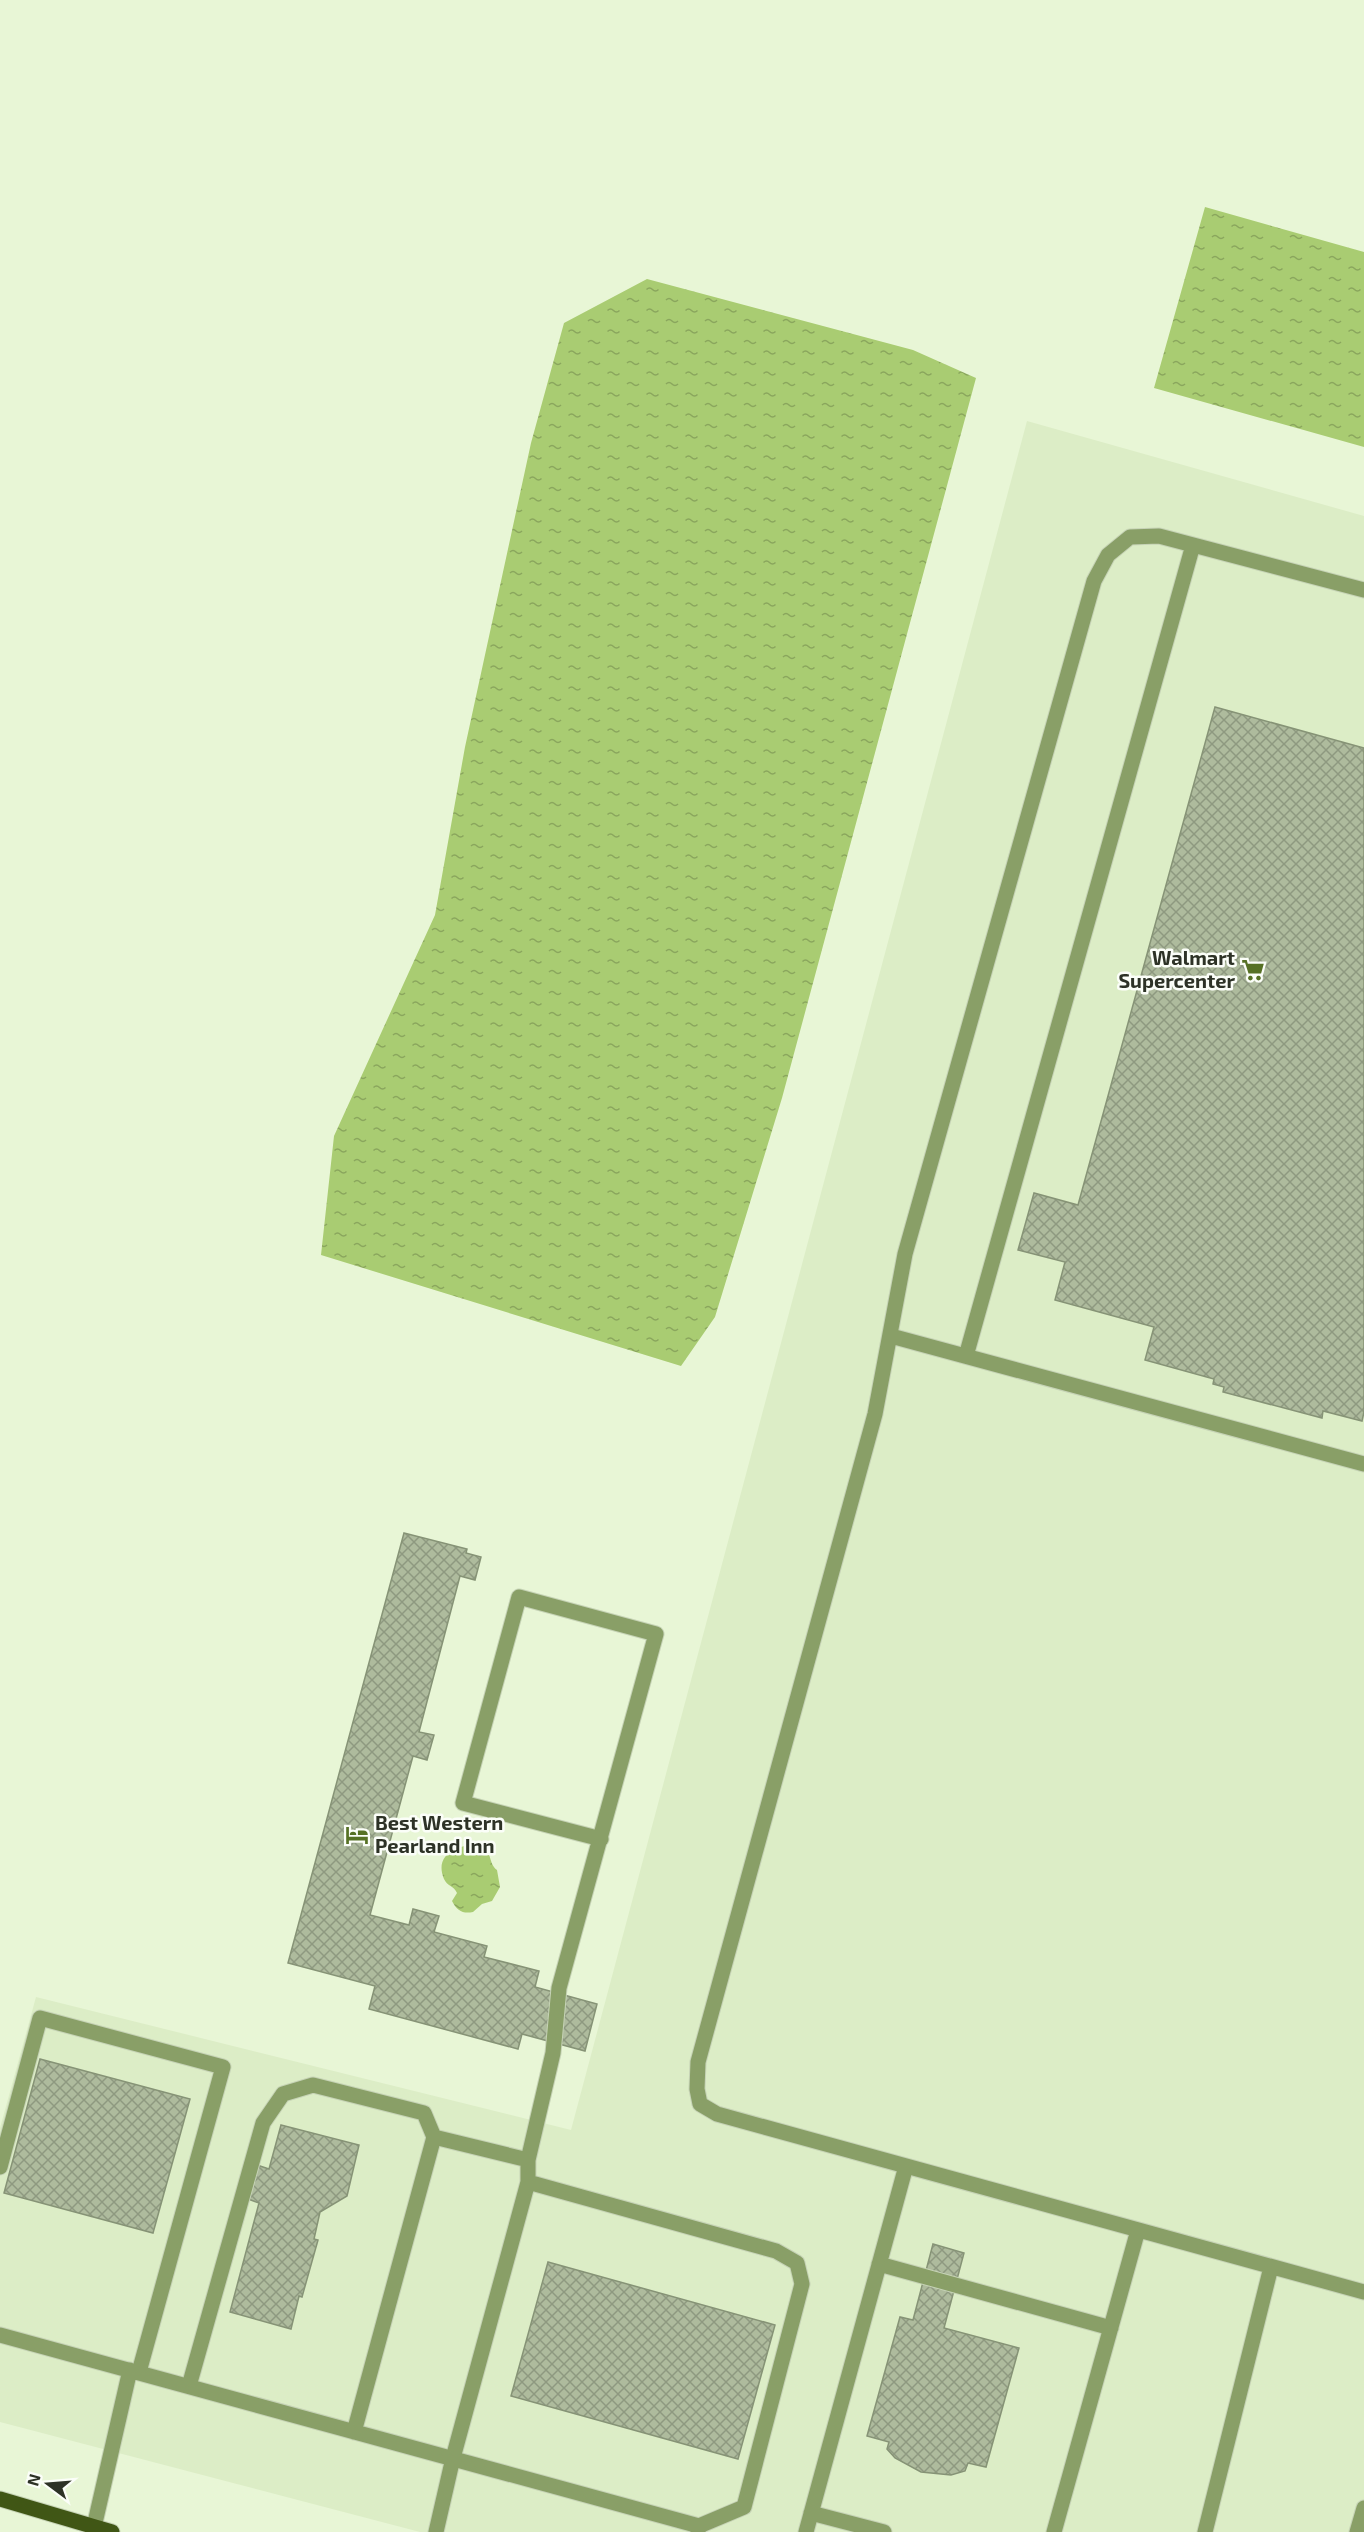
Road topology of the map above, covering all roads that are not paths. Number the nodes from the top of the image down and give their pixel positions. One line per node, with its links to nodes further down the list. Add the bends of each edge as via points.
1 (1193, 545): 2 (lane); 3 (lane, via 1159,536 1130,537 1108,555 1094,581 905,1254); 4 (lane)
2 (1364, 590)
3 (891, 1336): 4 (lane); 9 (lane, via 875,1414 698,2062 697,2089 700,2104 717,2114)
4 (966, 1356): 5 (lane)
5 (1364, 1464)
6 (601, 1839): 6 (lane, via 656,1634 519,1597 463,1803); 8 (lane, via 559,1988 554,2054)
7 (434, 2138): 8 (lane); 19 (lane, via 424,2113 313,2085 283,2094 263,2123); 20 (lane)
8 (528, 2160): 11 (lane)
9 (906, 2166): 12 (lane); 13 (lane)
10 (0, 2167): 18 (lane, via 40,2018 223,2067)
11 (528, 2182): 21 (lane); 26 (lane, via 776,2251 797,2263 802,2284 744,2507)
12 (1138, 2230): 14 (lane); 16 (lane)
13 (879, 2264): 16 (lane); 24 (lane)
14 (1271, 2267): 15 (lane); 32 (lane)
15 (1364, 2292)
16 (1111, 2328): 31 (lane)
17 (0, 2335): 18 (lane)
18 (134, 2371): 19 (lane); 25 (lane)
19 (189, 2386): 20 (lane)
20 (354, 2432): 21 (lane)
21 (453, 2458): 26 (lane); 28 (lane)
22 (0, 2499): 25 (main road)
23 (1364, 2508): 33 (lane)
24 (812, 2513): 29 (lane); 30 (lane)
25 (93, 2527): 27 (main road)
26 (699, 2529)
27 (112, 2532)
28 (436, 2532)
29 (806, 2532)
30 (884, 2532)
31 (1054, 2532)
32 (1205, 2532)
33 (1357, 2532)

